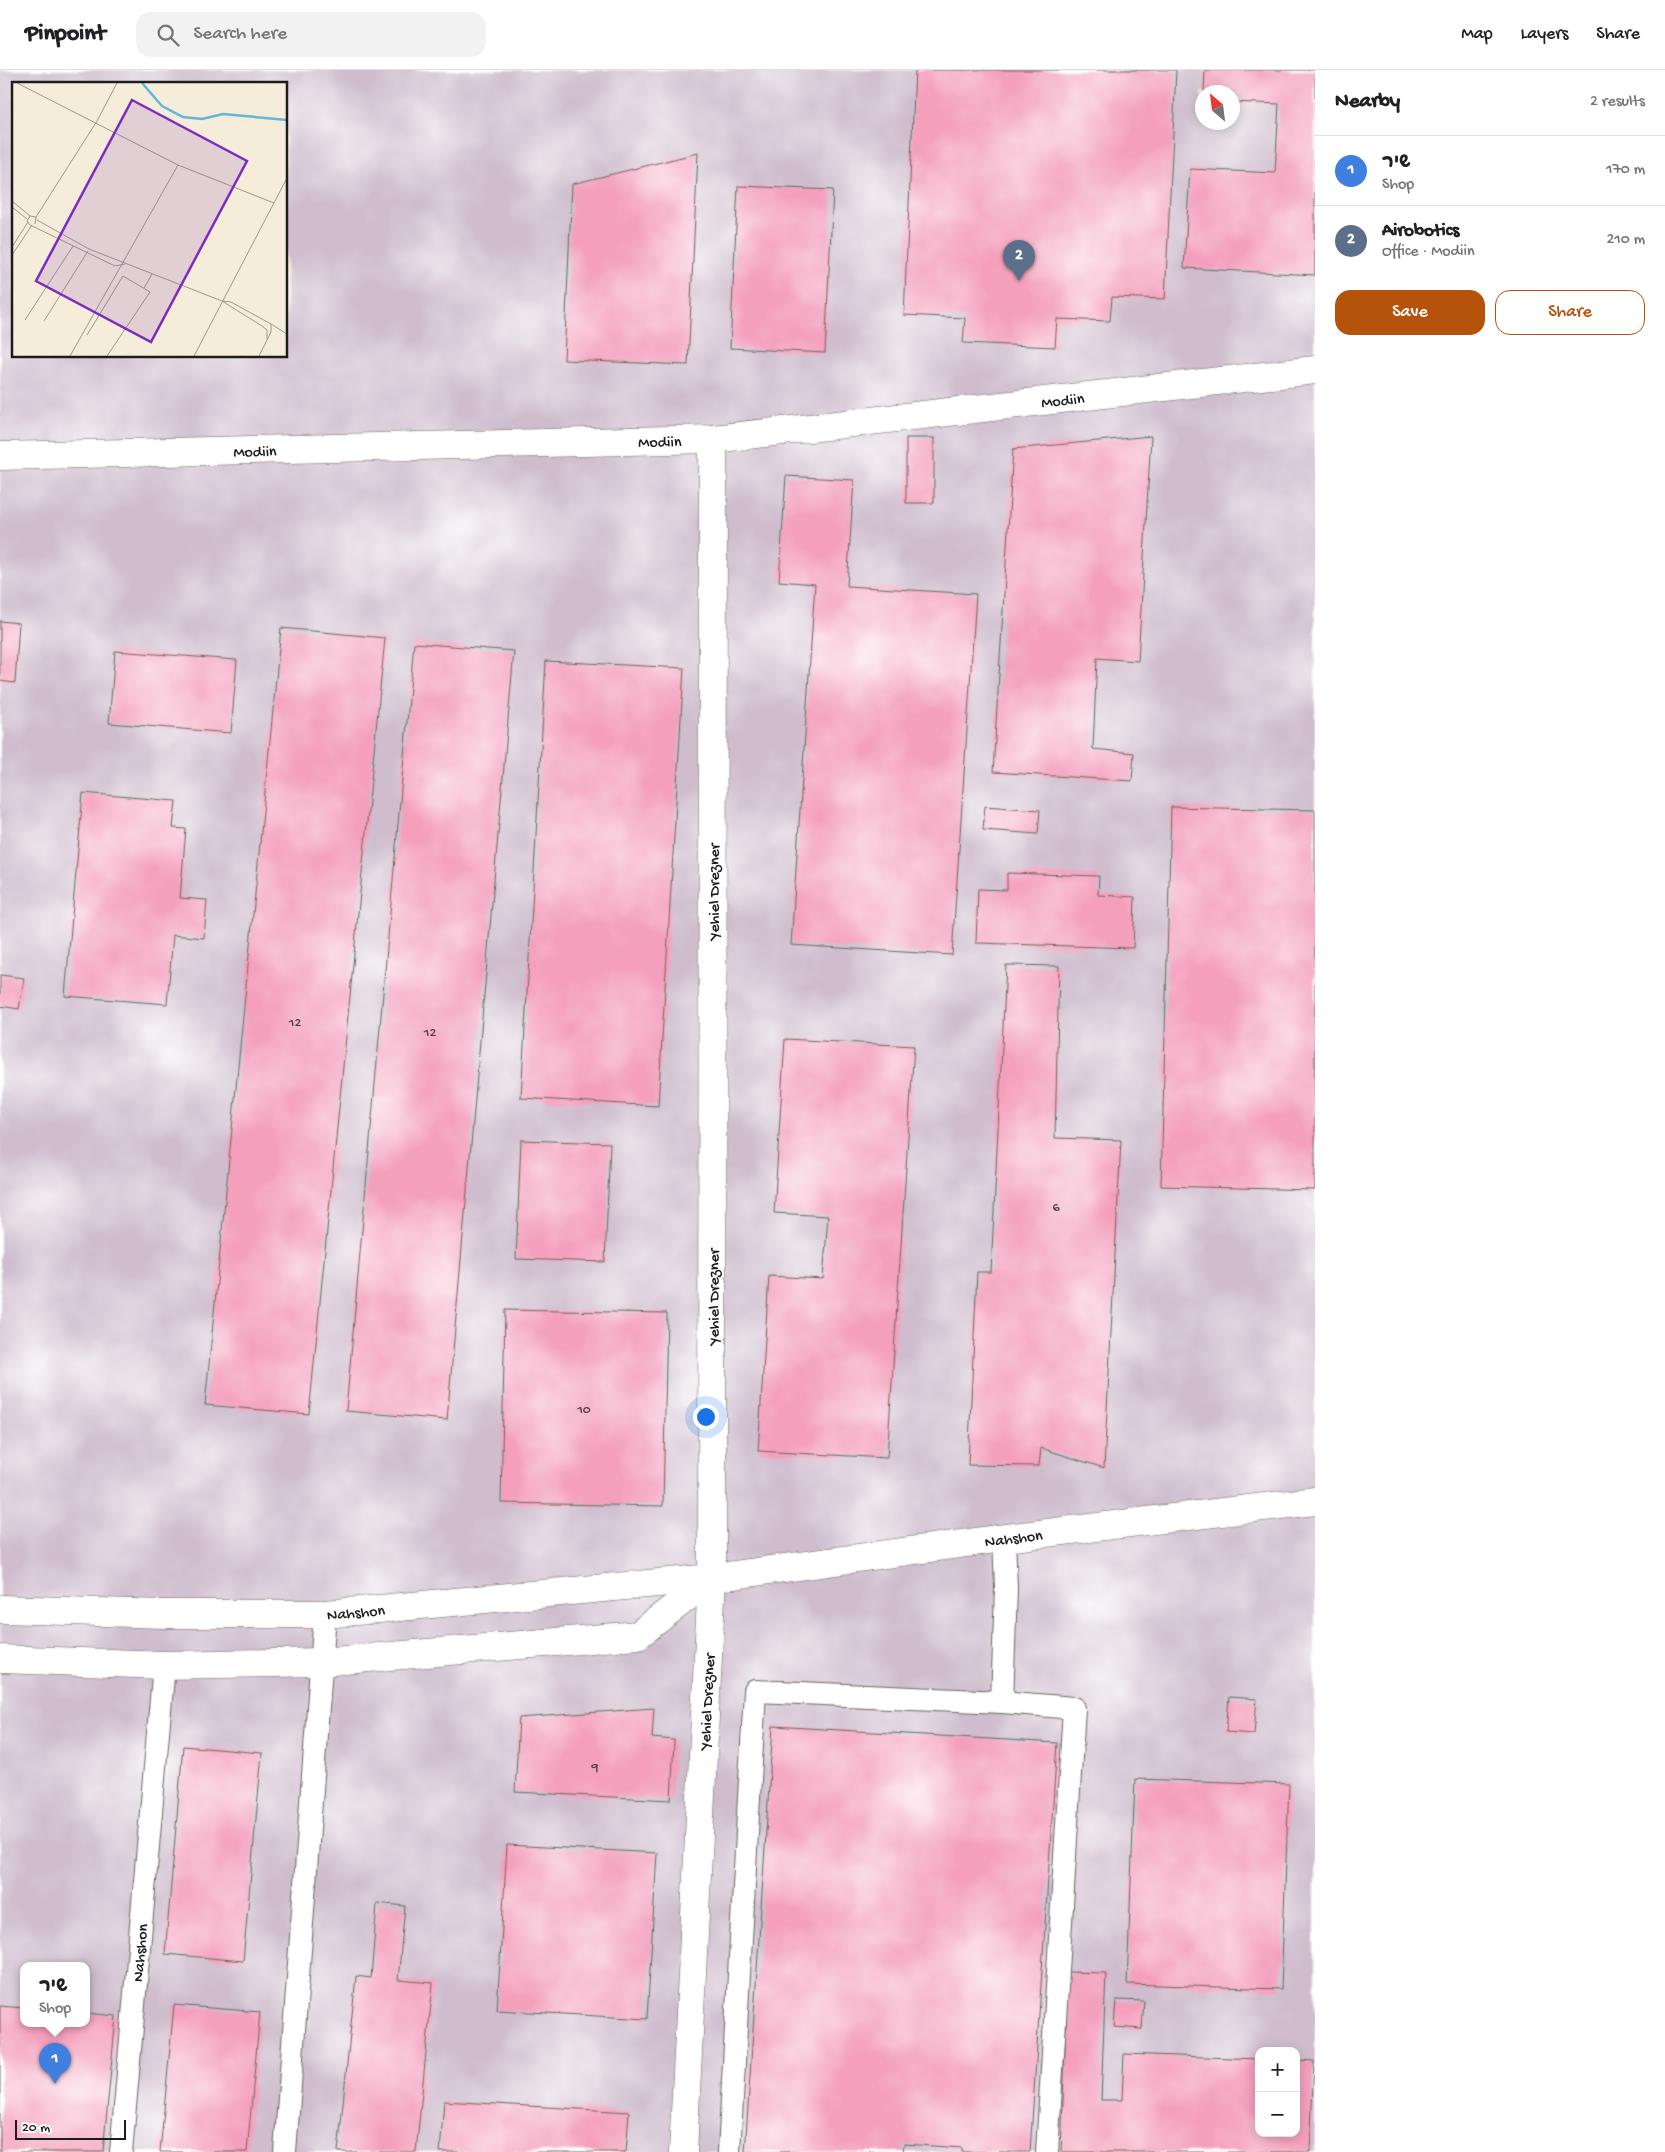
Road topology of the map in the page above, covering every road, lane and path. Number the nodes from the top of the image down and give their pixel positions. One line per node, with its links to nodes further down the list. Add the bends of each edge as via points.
1 (1315, 370): 2 (street, Modiin)
2 (713, 439): 3 (street, Modiin); 6 (street, Yehiel Drezner)
3 (0, 456)
4 (1315, 1501): 5 (street, Nahshon)
5 (1004, 1538): 6 (street, Nahshon); 12 (lane, via 1006,1588)
6 (712, 1578): 8 (street, Nahshon); 10 (street, Nahshon, via 638,1635); 15 (street, Yehiel Drezner)
7 (0, 1609): 8 (street, Nahshon)
8 (325, 1614): 10 (lane)
9 (0, 1659): 11 (street, Nahshon)
10 (321, 1662): 11 (street, Nahshon); 14 (lane)
11 (164, 1665): 13 (lane, Nahshon)
12 (1002, 1702): 16 (lane, via 755,1691); 17 (lane, via 1074,1708)
13 (121, 2152)
14 (285, 2152)
15 (683, 2152)
16 (728, 2152)
17 (1047, 2152)

